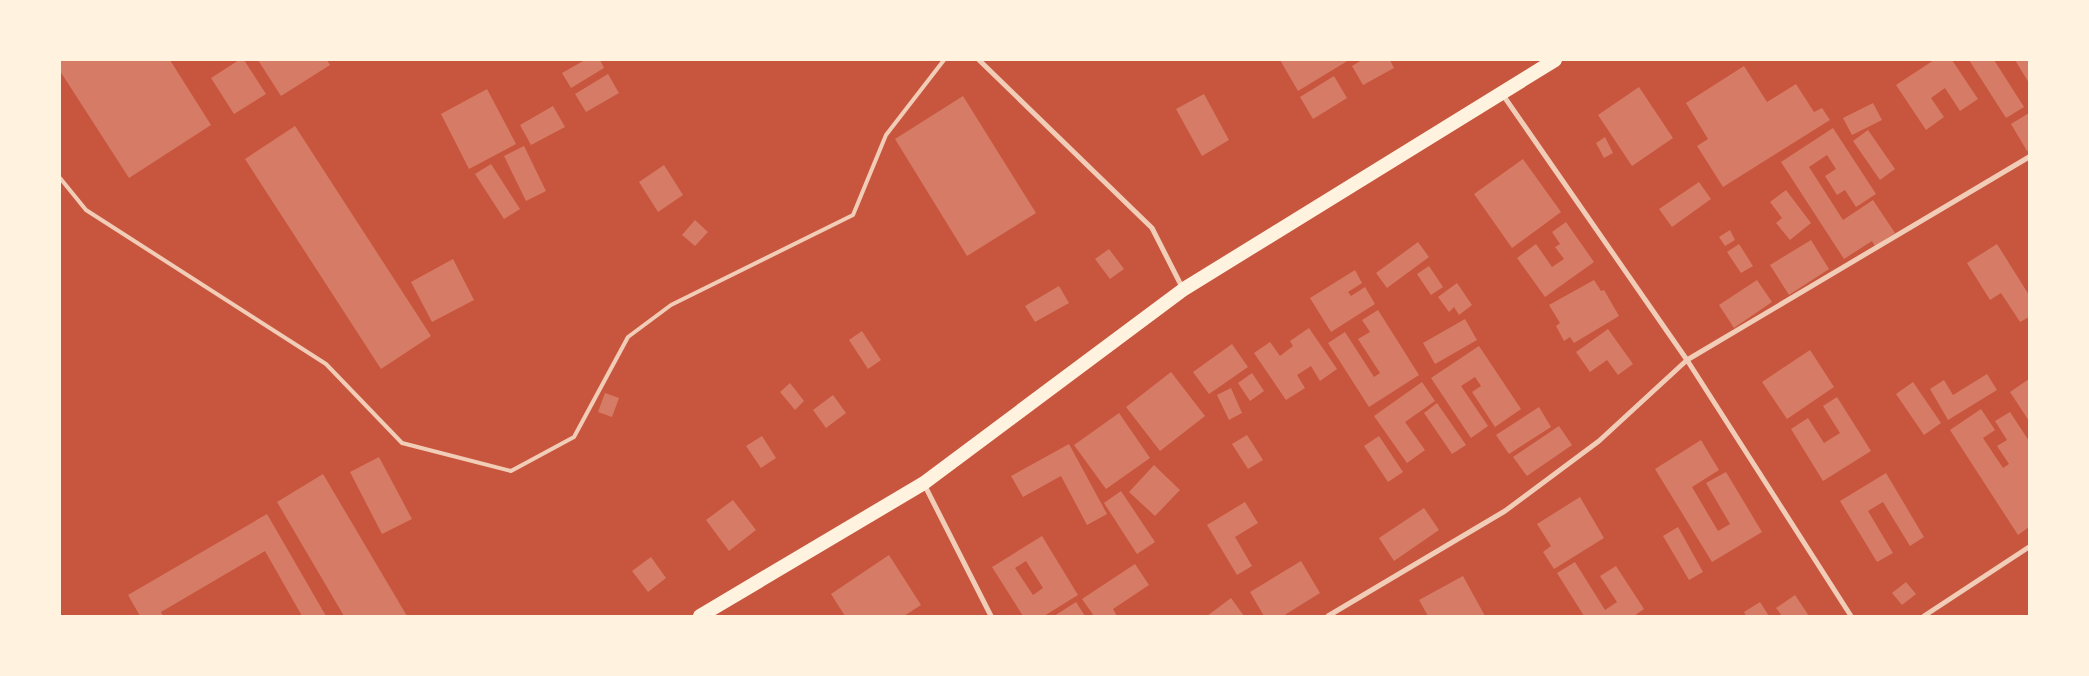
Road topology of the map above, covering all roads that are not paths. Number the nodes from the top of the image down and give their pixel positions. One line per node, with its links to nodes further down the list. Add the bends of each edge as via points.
1 (944, 60): 6 (lane, via 886,134 853,215 671,305 628,337 574,437 511,471 402,442 326,364 86,210)
2 (979, 60): 7 (street, via 1152,228)
3 (1555, 60): 4 (highway)
4 (1502, 93): 7 (highway); 8 (street)
5 (2029, 156): 8 (street)
6 (60, 178)
7 (1184, 289): 9 (highway)
8 (1687, 360): 13 (street, via 1599,441 1505,511); 14 (street)
9 (924, 483): 11 (highway); 12 (street)
10 (2029, 547): 15 (street)
11 (700, 616)
12 (991, 616)
13 (1328, 616)
14 (1851, 616)
15 (1924, 616)

